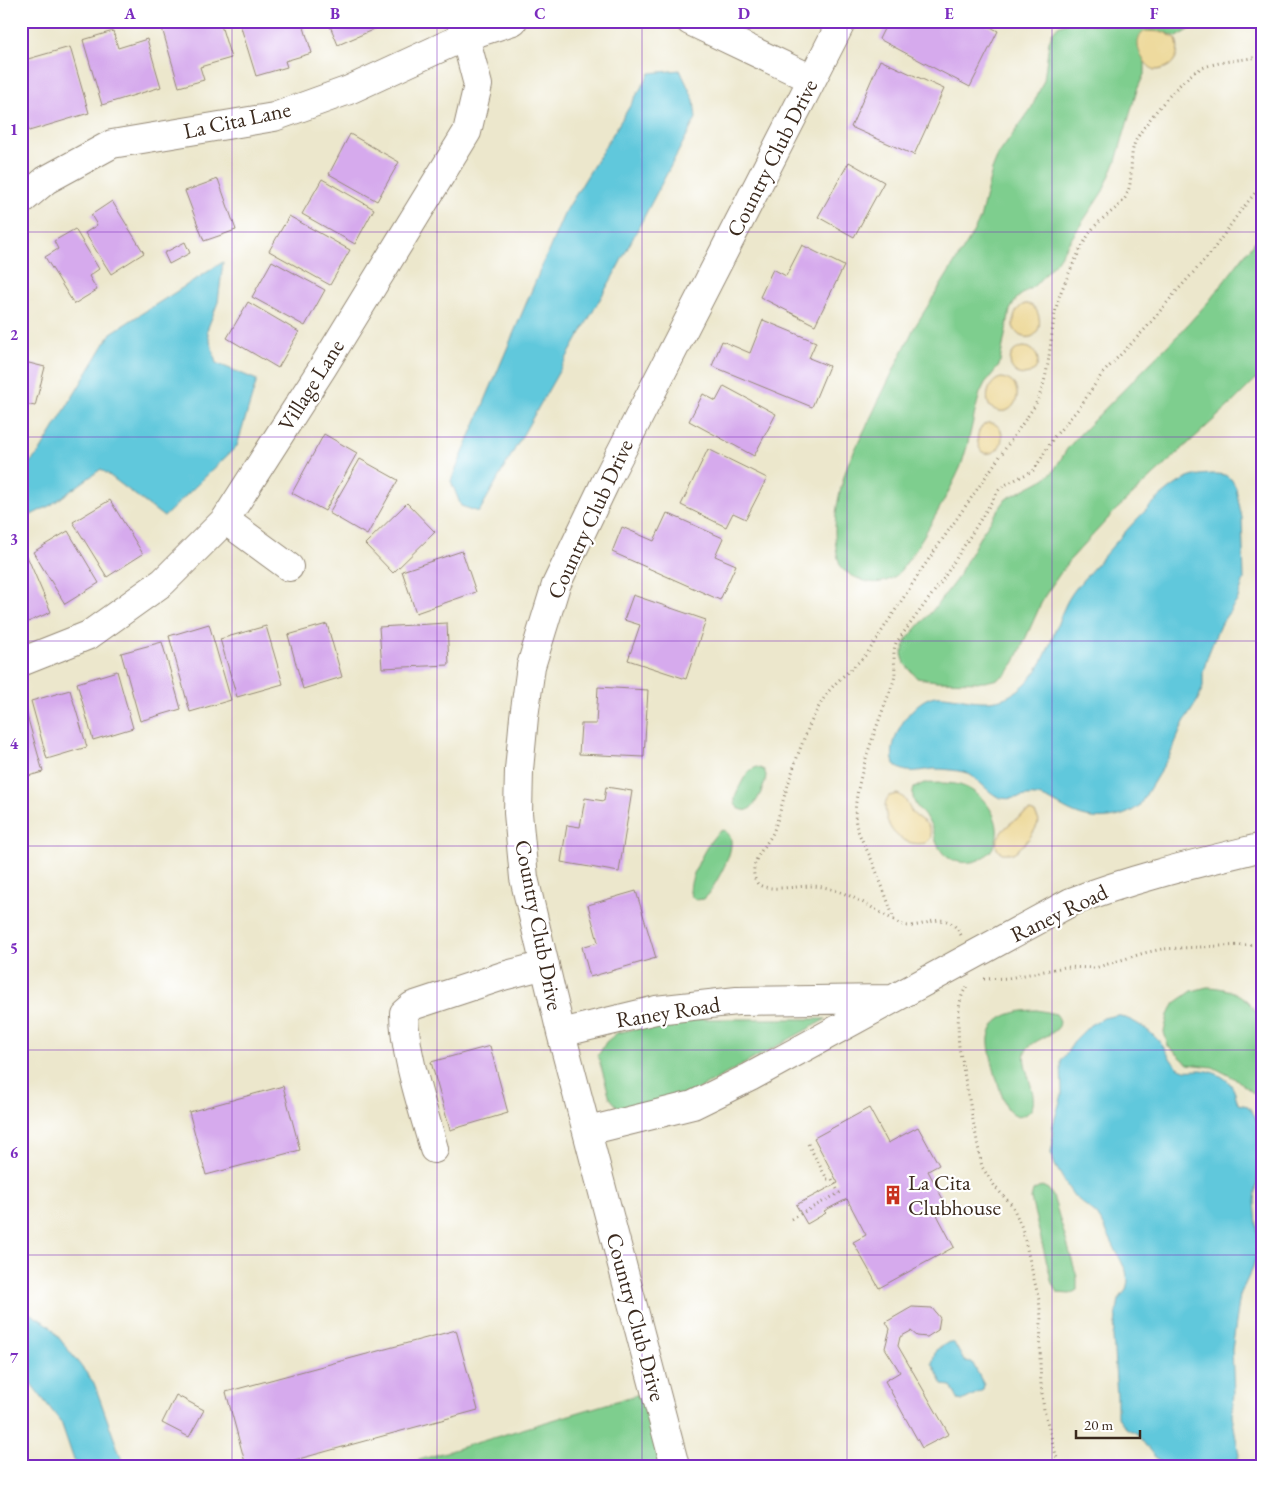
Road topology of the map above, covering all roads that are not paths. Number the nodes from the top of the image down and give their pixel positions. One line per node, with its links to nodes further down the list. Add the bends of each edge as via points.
1 (513, 21): 4 (street, La Cita Lane)
2 (690, 21): 5 (street)
3 (842, 21): 5 (street, Country Club Drive)
4 (462, 29): 6 (street, La Cita Lane, via 349,90 274,117 112,144 46,180); 7 (street, Village Lane, via 478,85 467,132 324,366)
5 (812, 79): 11 (street, Country Club Drive, via 556,585 531,666 519,770 518,813 524,878)
6 (21, 201)
7 (225, 520): 8 (street); 9 (street, Village Lane, via 163,582 89,635)
8 (289, 567)
9 (21, 662)
10 (1263, 847): 12 (street, Raney Road, via 1172,869 1071,902)
11 (545, 965): 13 (street, Country Club Drive); 15 (street, via 412,1006 404,1013 414,1073)
12 (896, 999): 13 (street, Raney Road, via 737,1002 674,1008); 14 (street, Raney Road, via 693,1105)
13 (561, 1033): 14 (street, Country Club Drive)
14 (588, 1131): 16 (street, Country Club Drive)
15 (434, 1148)
16 (675, 1466)

